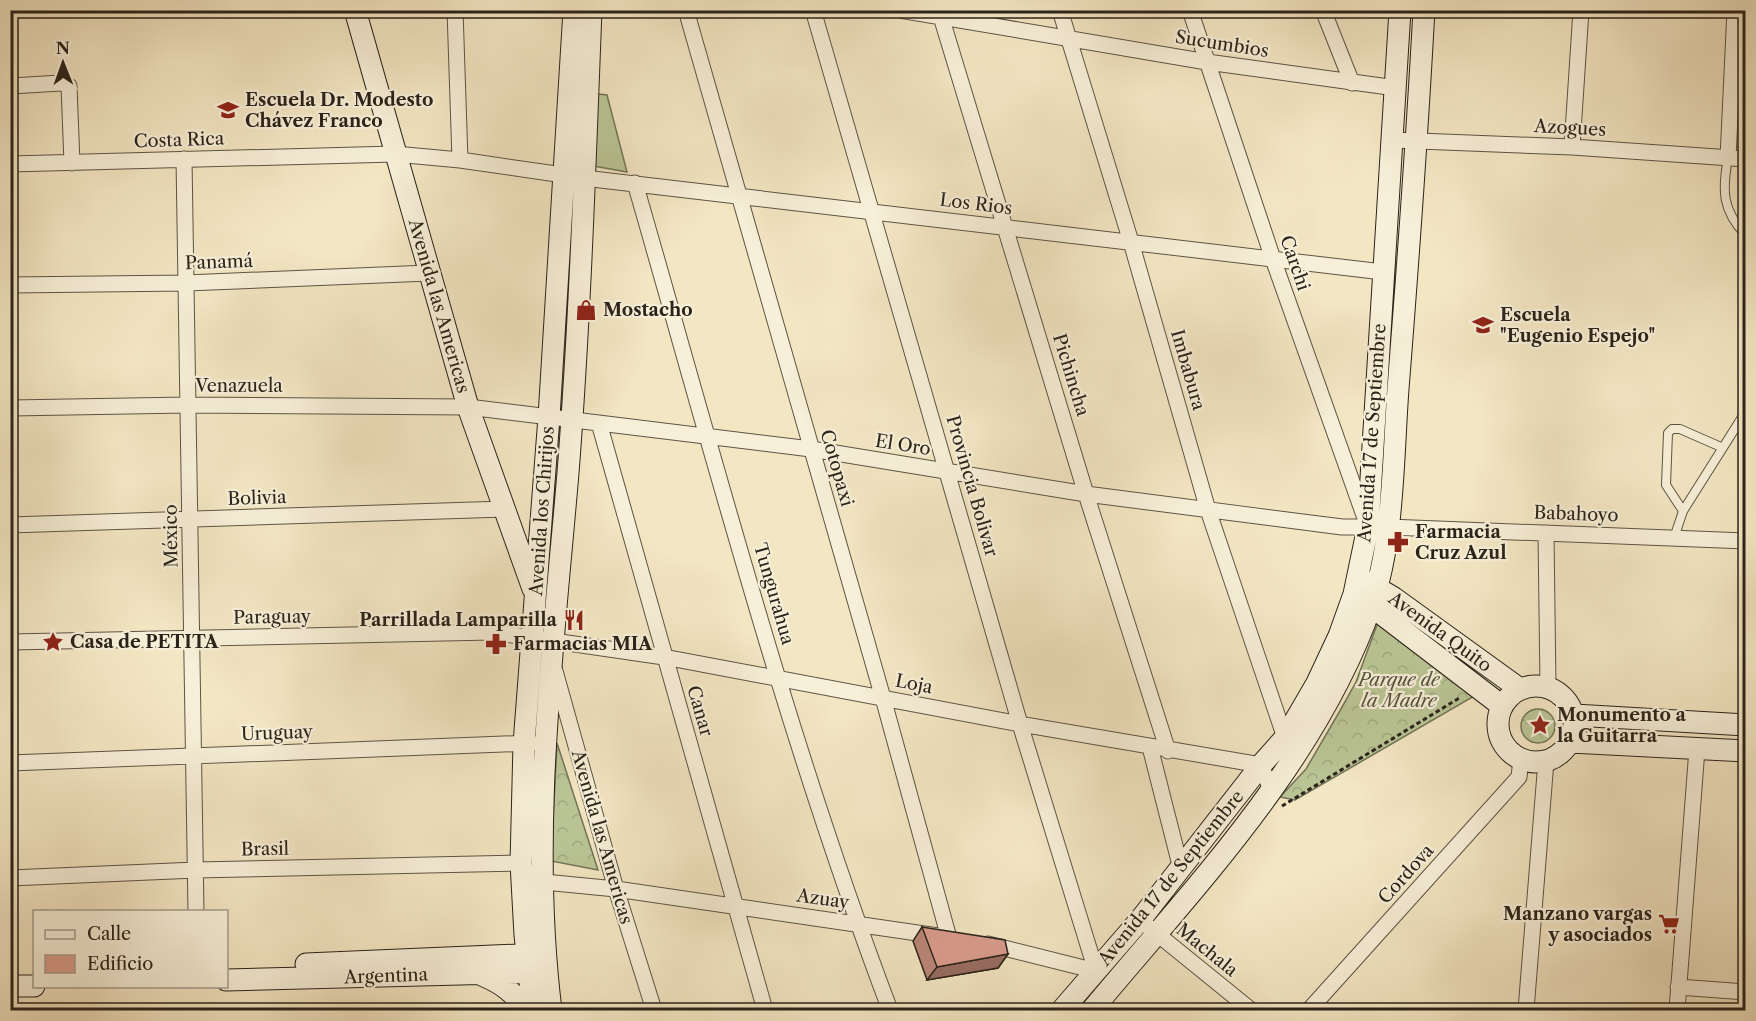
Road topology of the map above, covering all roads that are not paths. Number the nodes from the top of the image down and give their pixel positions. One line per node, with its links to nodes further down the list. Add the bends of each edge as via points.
1 (355, 10): 24 (street, Avenida las Americas)
2 (455, 10): 28 (street)
3 (574, 10): 31 (street, Avenida los Chirijos)
4 (591, 10): 31 (street, Avenida los Chirijos)
5 (686, 10): 33 (street, Cotopaxi)
6 (813, 10): 34 (street, Provincia Bolivar)
7 (900, 10): 15 (street, Sucumbios)
8 (1060, 10): 16 (street, Imbabura)
9 (1190, 10): 17 (street, Carchi)
10 (1323, 10): 18 (street)
11 (1400, 10): 20 (street, Avenida 17 de Septiembre)
12 (1424, 10): 22 (street, Avenida 17 de Septiembre)
13 (1581, 10): 23 (street)
14 (1735, 10): 25 (street)
15 (940, 14): 16 (street, Sucumbios); 35 (street, Pichincha)
16 (1069, 39): 17 (street, Sucumbios); 37 (street, Imbabura)
17 (1207, 63): 18 (street, Sucumbios); 38 (street, Carchi)
18 (1352, 83): 20 (street, Sucumbios)
19 (10, 86): 29 (street, via 69,86)
20 (1396, 88): 21 (street, Avenida 17 de Septiembre)
21 (1393, 140): 22 (street, Azogues); 39 (street, Avenida 17 de Septiembre)
22 (1416, 140): 23 (street, Azogues); 61 (street, Avenida 17 de Septiembre)
23 (1572, 147): 25 (street, Azogues)
24 (395, 154): 26 (street, Costa Rica); 28 (street, Costa Rica); 40 (street, Avenida las Americas)
25 (1728, 158): 27 (street, Azogues); 36 (lane, via 1724,180 1726,207 1733,222)
26 (184, 159): 29 (street, Costa Rica); 41 (street, México)
27 (1746, 159)
28 (460, 160): 31 (street, Costa Rica)
29 (72, 163): 30 (street, Costa Rica)
30 (10, 164)
31 (574, 176): 32 (street, Los Rios); 47 (street, Avenida los Chirijos); 48 (street, Avenida los Chirijos)
32 (635, 183): 33 (street, Los Rios); 50 (street, Tungurahua)
33 (738, 195): 34 (street, Los Rios); 52 (street, Cotopaxi)
34 (873, 211): 35 (street, Los Rios); 53 (street, Provincia Bolivar)
35 (1005, 227): 37 (street, Los Rios); 54 (street, Pichincha)
36 (1746, 235)
37 (1131, 242): 38 (street, Los Rios); 56 (street, Imbabura)
38 (1273, 259): 39 (street, Los Rios); 61 (street, Carchi)
39 (1383, 272): 61 (street, Avenida 17 de Septiembre)
40 (429, 273): 41 (street, Panamá); 44 (street, Avenida las Americas)
41 (186, 283): 42 (street, Panamá); 43 (street, México)
42 (10, 285)
43 (188, 405): 44 (street, Venazuela); 45 (street, Venazuela); 58 (street, México)
44 (468, 407): 47 (street, El Oro); 55 (street, Avenida las Americas)
45 (10, 408)
46 (1746, 411): 51 (lane)
47 (549, 417): 48 (street, El Oro); 59 (street, Avenida los Chirijos)
48 (572, 420): 49 (street, El Oro); 70 (street, Avenida los Chirijos)
49 (599, 423): 50 (street, El Oro); 72 (street, Canar)
50 (708, 436): 52 (street, El Oro); 74 (street, Tungurahua)
51 (1721, 447): 57 (lane); 57 (lane, via 1680,429 1668,433 1666,485)
52 (811, 449): 53 (street, El Oro); 77 (street, Cotopaxi)
53 (948, 472): 54 (street, El Oro); 80 (street, Provincia Bolivar)
54 (1086, 494): 56 (street, El Oro); 88 (street, Pichincha)
55 (505, 509): 58 (street, Bolivia); 62 (street, Avenida las Americas)
56 (1208, 510): 61 (street, El Oro, via 1342,527); 82 (street, Imbabura)
57 (1683, 511): 64 (lane)
58 (190, 520): 60 (street, Bolivia); 68 (street, México)
59 (542, 524): 62 (street, via 532,532); 67 (street, Avenida los Chirijos)
60 (10, 525)
61 (1378, 527): 63 (street, Babahoyo); 66 (street, Avenida 17 de Septiembre)
62 (512, 530): 67 (street, Avenida las Americas)
63 (1546, 533): 64 (street, Babahoyo); 75 (street)
64 (1674, 537): 65 (street, Babahoyo)
65 (1746, 541)
66 (1365, 591): 76 (street, Avenida Quito, via 1394,598); 78 (street, Avenida Quito); 82 (street, Avenida 17 de Septiembre); 95 (street, Avenida 17 de Septiembre, via 1323,714)
67 (536, 597): 69 (street, Avenida los Chirijos)
68 (192, 638): 69 (street, Paraguay, via 492,632); 71 (street, Paraguay); 90 (street, México)
69 (533, 638): 70 (street, Loja); 85 (street, Avenida los Chirijos)
70 (554, 641): 72 (street, Loja); 73 (street, Avenida los Chirijos)
71 (10, 642)
72 (664, 657): 74 (street, Loja); 101 (street, Canar)
73 (552, 663): 84 (street, Avenida los Chirijos); 100 (street, Avenida las Americas)
74 (778, 678): 77 (street, Loja); 104 (street, Tungurahua)
75 (1548, 687): 76 (street); 79 (street, via 1562,695)
76 (1520, 689): 78 (street)
77 (883, 698): 80 (street, Loja); 106 (street, Cotopaxi)
78 (1502, 706): 91 (street, via 1498,724 1503,743)
79 (1574, 715): 81 (street); 83 (street)
80 (1020, 724): 86 (street, Loja); 109 (street, Provincia Bolivar)
81 (1746, 725)
82 (1285, 738): 94 (street, Avenida 17 de Septiembre)
83 (1570, 742): 87 (street); 92 (street, via 1560,754)
84 (546, 743): 85 (street, Uruguay); 98 (street, Avenida los Chirijos)
85 (524, 744): 90 (street, Uruguay); 98 (street, Avenida los Chirijos)
86 (1150, 747): 88 (street, Loja); 96 (street)
87 (1697, 749): 89 (street); 116 (street)
88 (1168, 751): 94 (street, Loja)
89 (1746, 751)
90 (194, 755): 93 (street, Uruguay); 97 (street, México)
91 (1521, 759): 92 (street); 127 (street, Cordova, via 1519,777)
92 (1546, 761): 128 (street)
93 (10, 763)
94 (1261, 765): 95 (street); 96 (street, Avenida 17 de Septiembre)
95 (1271, 790): 105 (street, Avenida 17 de Septiembre)
96 (1181, 869): 103 (street, Avenida 17 de Septiembre)
97 (196, 870): 98 (street, Brasil); 99 (street, Brasil); 102 (street, México)
98 (528, 875): 100 (street, Azuay); 107 (street, Avenida los Chirijos)
99 (10, 878)
100 (616, 889): 101 (street, Azuay); 121 (street, Avenida las Americas)
101 (735, 906): 104 (street, Azuay); 122 (street, Canar)
102 (196, 910)
103 (1140, 920): 105 (street, Machala); 109 (street, Avenida 17 de Septiembre)
104 (857, 923): 106 (street, Azuay); 123 (street, Tungurahua)
105 (1156, 934): 125 (street, Avenida 17 de Septiembre); 126 (street, Machala)
106 (960, 939): 109 (street, Azuay)
107 (536, 963): 108 (street, Argentina); 112 (street, Argentina); 119 (street, Avenida los Chirijos); 120 (street, Avenida los Chirijos)
108 (228, 967)
109 (1096, 971): 124 (street, Avenida 17 de Septiembre)
110 (33, 972): 111 (street)
111 (10, 973)
112 (478, 974): 113 (street, Argentina); 118 (street, via 500,982)
113 (228, 980)
114 (10, 986): 115 (street)
115 (33, 986)
116 (1678, 987): 117 (street); 129 (street)
117 (1746, 992)
118 (527, 1011)
119 (532, 1011)
120 (551, 1011)
121 (654, 1011)
122 (765, 1011)
123 (890, 1011)
124 (1062, 1011)
125 (1092, 1011)
126 (1251, 1011)
127 (1309, 1011)
128 (1526, 1011)
129 (1677, 1011)

